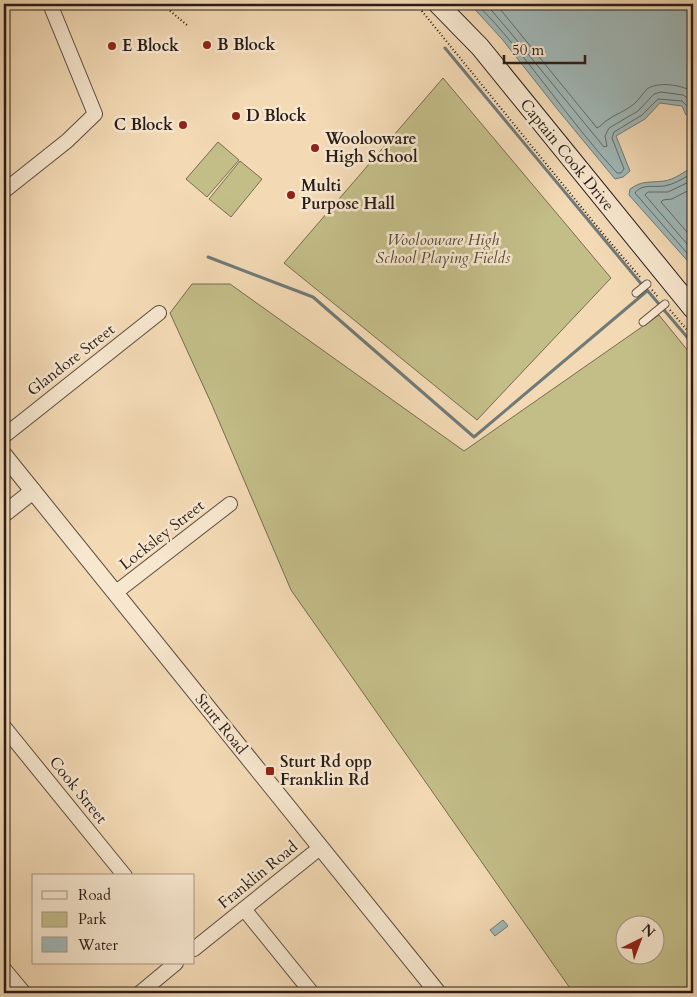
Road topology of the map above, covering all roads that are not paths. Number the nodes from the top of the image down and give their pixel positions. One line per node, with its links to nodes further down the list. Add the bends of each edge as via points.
1 (50, 4): 4 (street, via 95,114 67,141)
2 (438, 4): 7 (main road, Captain Cook Drive, via 480,47)
3 (455, 4): 5 (main road, Captain Cook Drive, via 496,49)
4 (4, 191)
5 (693, 294)
6 (664, 305): 9 (lane)
7 (693, 309)
8 (159, 313): 10 (street, Glandore Street)
9 (643, 322)
10 (4, 436)
11 (4, 455): 12 (street, Sturt Road)
12 (33, 491): 14 (street); 15 (street, Sturt Road)
13 (230, 504): 15 (street, Locksley Street)
14 (4, 514)
15 (115, 593): 17 (street, Sturt Road)
16 (4, 727): 18 (street, Cook Street)
17 (320, 847): 19 (street, Franklin Road); 26 (street, Sturt Road)
18 (123, 874)
19 (244, 909): 20 (street, Franklin Road); 25 (street)
20 (195, 948)
21 (175, 964): 24 (street)
22 (4, 969): 23 (street)
23 (24, 993)
24 (140, 993)
25 (312, 993)
26 (438, 993)

